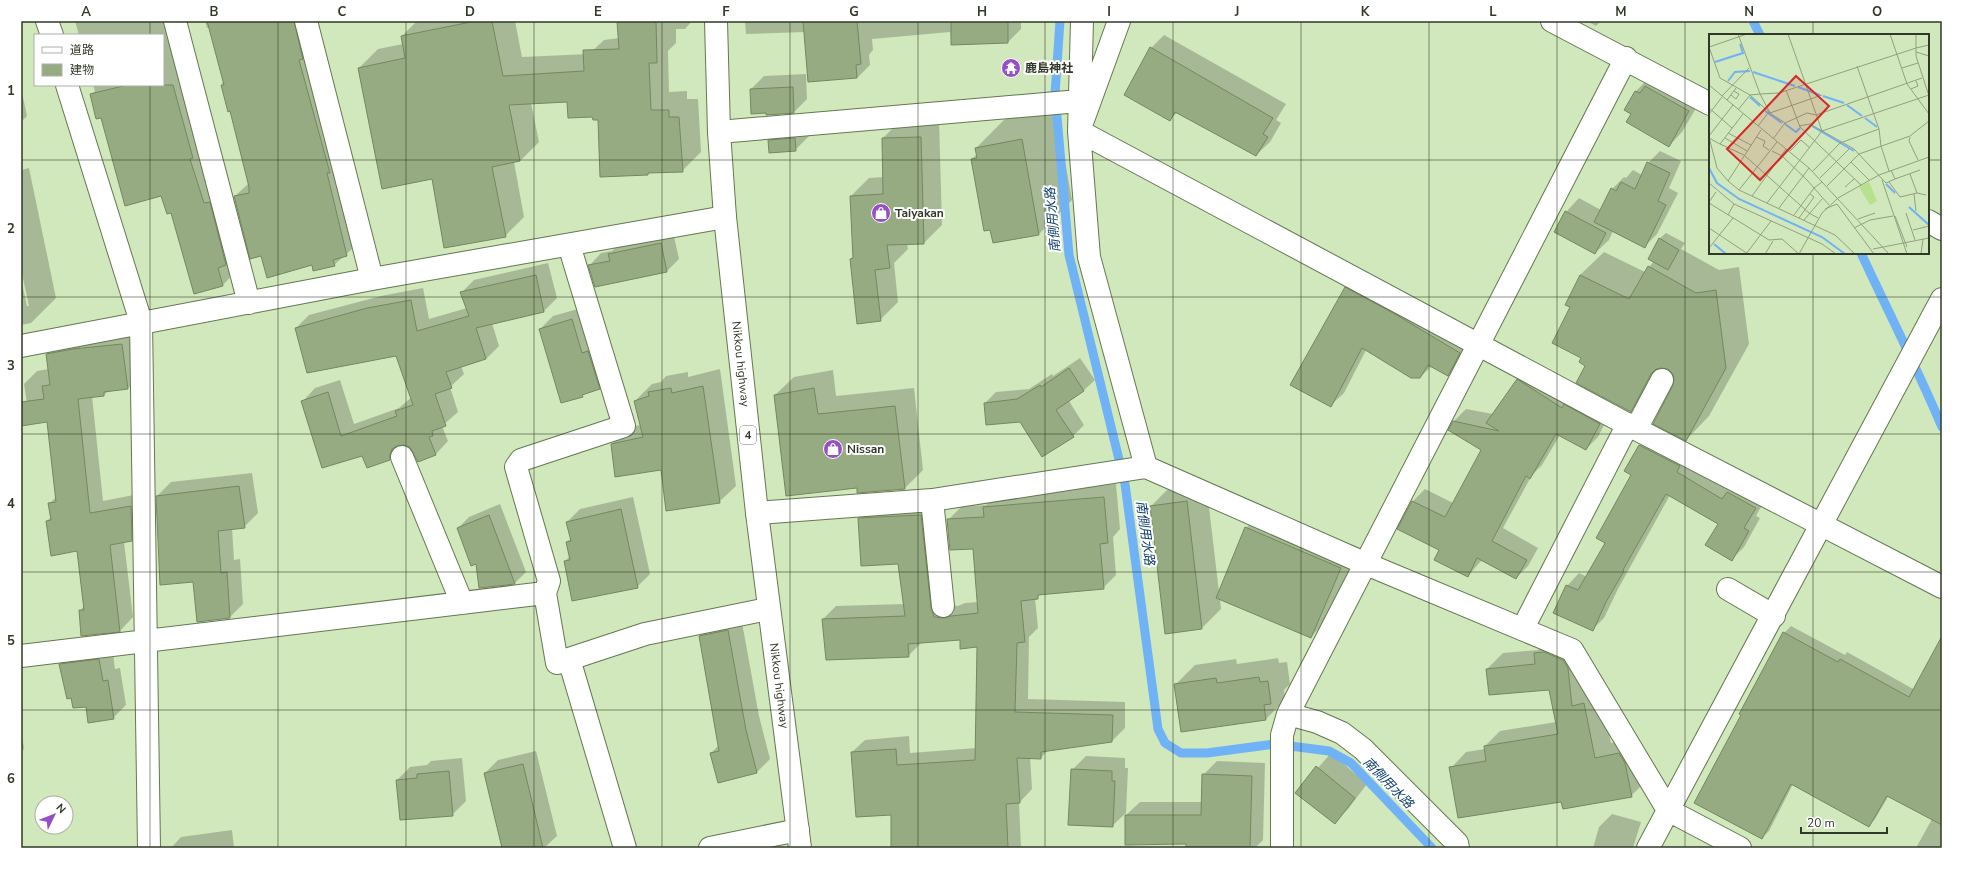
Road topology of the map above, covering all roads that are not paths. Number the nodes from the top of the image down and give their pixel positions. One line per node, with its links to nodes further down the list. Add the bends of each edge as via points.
1 (47, 21): 8 (main road)
2 (175, 21): 21 (main road)
3 (306, 21): 19 (main road)
4 (716, 21): 14 (main road, Nikkou highway / 4)
5 (1082, 21): 11 (main road)
6 (1119, 21): 13 (main road)
7 (1552, 21): 9 (main road)
8 (52, 34)
9 (1626, 58): 12 (main road); 23 (main road)
10 (67, 86): 22 (main road)
11 (1072, 101): 13 (main road); 14 (main road)
12 (1709, 103)
13 (1079, 131): 23 (main road); 28 (main road, via 1089,257)
14 (719, 132): 15 (main road, Nikkou highway / 4)
15 (724, 217): 18 (main road); 30 (main road, Nikkou highway / 4)
16 (1929, 222): 17 (main road)
17 (1942, 229)
18 (569, 245): 19 (main road); 35 (main road, via 624,426 521,460 516,467 549,581)
19 (372, 279): 21 (main road)
20 (1942, 299): 31 (main road)
21 (249, 303): 22 (main road)
22 (141, 322): 24 (main road); 41 (main road)
23 (1480, 345): 26 (main road); 32 (main road)
24 (21, 346)
25 (1662, 380): 26 (main road)
26 (1632, 427): 31 (main road); 40 (main road)
27 (402, 457): 36 (main road)
28 (1139, 468): 29 (main road); 32 (main road)
29 (932, 500): 30 (main road); 37 (main road)
30 (756, 513): 38 (main road, Nikkou highway / 4)
31 (1822, 526): 33 (main road); 39 (main road)
32 (1364, 563): 40 (main road); 44 (main road)
33 (1942, 588)
34 (1728, 589): 39 (main road)
35 (545, 593): 36 (main road); 43 (main road, via 557,663)
36 (462, 603): 41 (main road)
37 (943, 606)
38 (768, 609): 43 (main road, via 645,634); 46 (main road, Nikkou highway / 4)
39 (1774, 616): 45 (main road)
40 (1523, 628): 45 (main road, via 1572,650)
41 (145, 640): 42 (main road); 47 (main road)
42 (21, 656)
43 (569, 659): 48 (main road)
44 (1285, 724): 50 (main road, via 1282,763); 51 (main road, via 1317,722 1342,733 1363,749 1457,843)
45 (1668, 810): 52 (main road); 53 (main road)
46 (799, 839): 49 (main road)
47 (149, 848)
48 (624, 848)
49 (710, 848)
50 (1282, 848)
51 (1458, 848)
52 (1648, 848)
53 (1740, 848)

